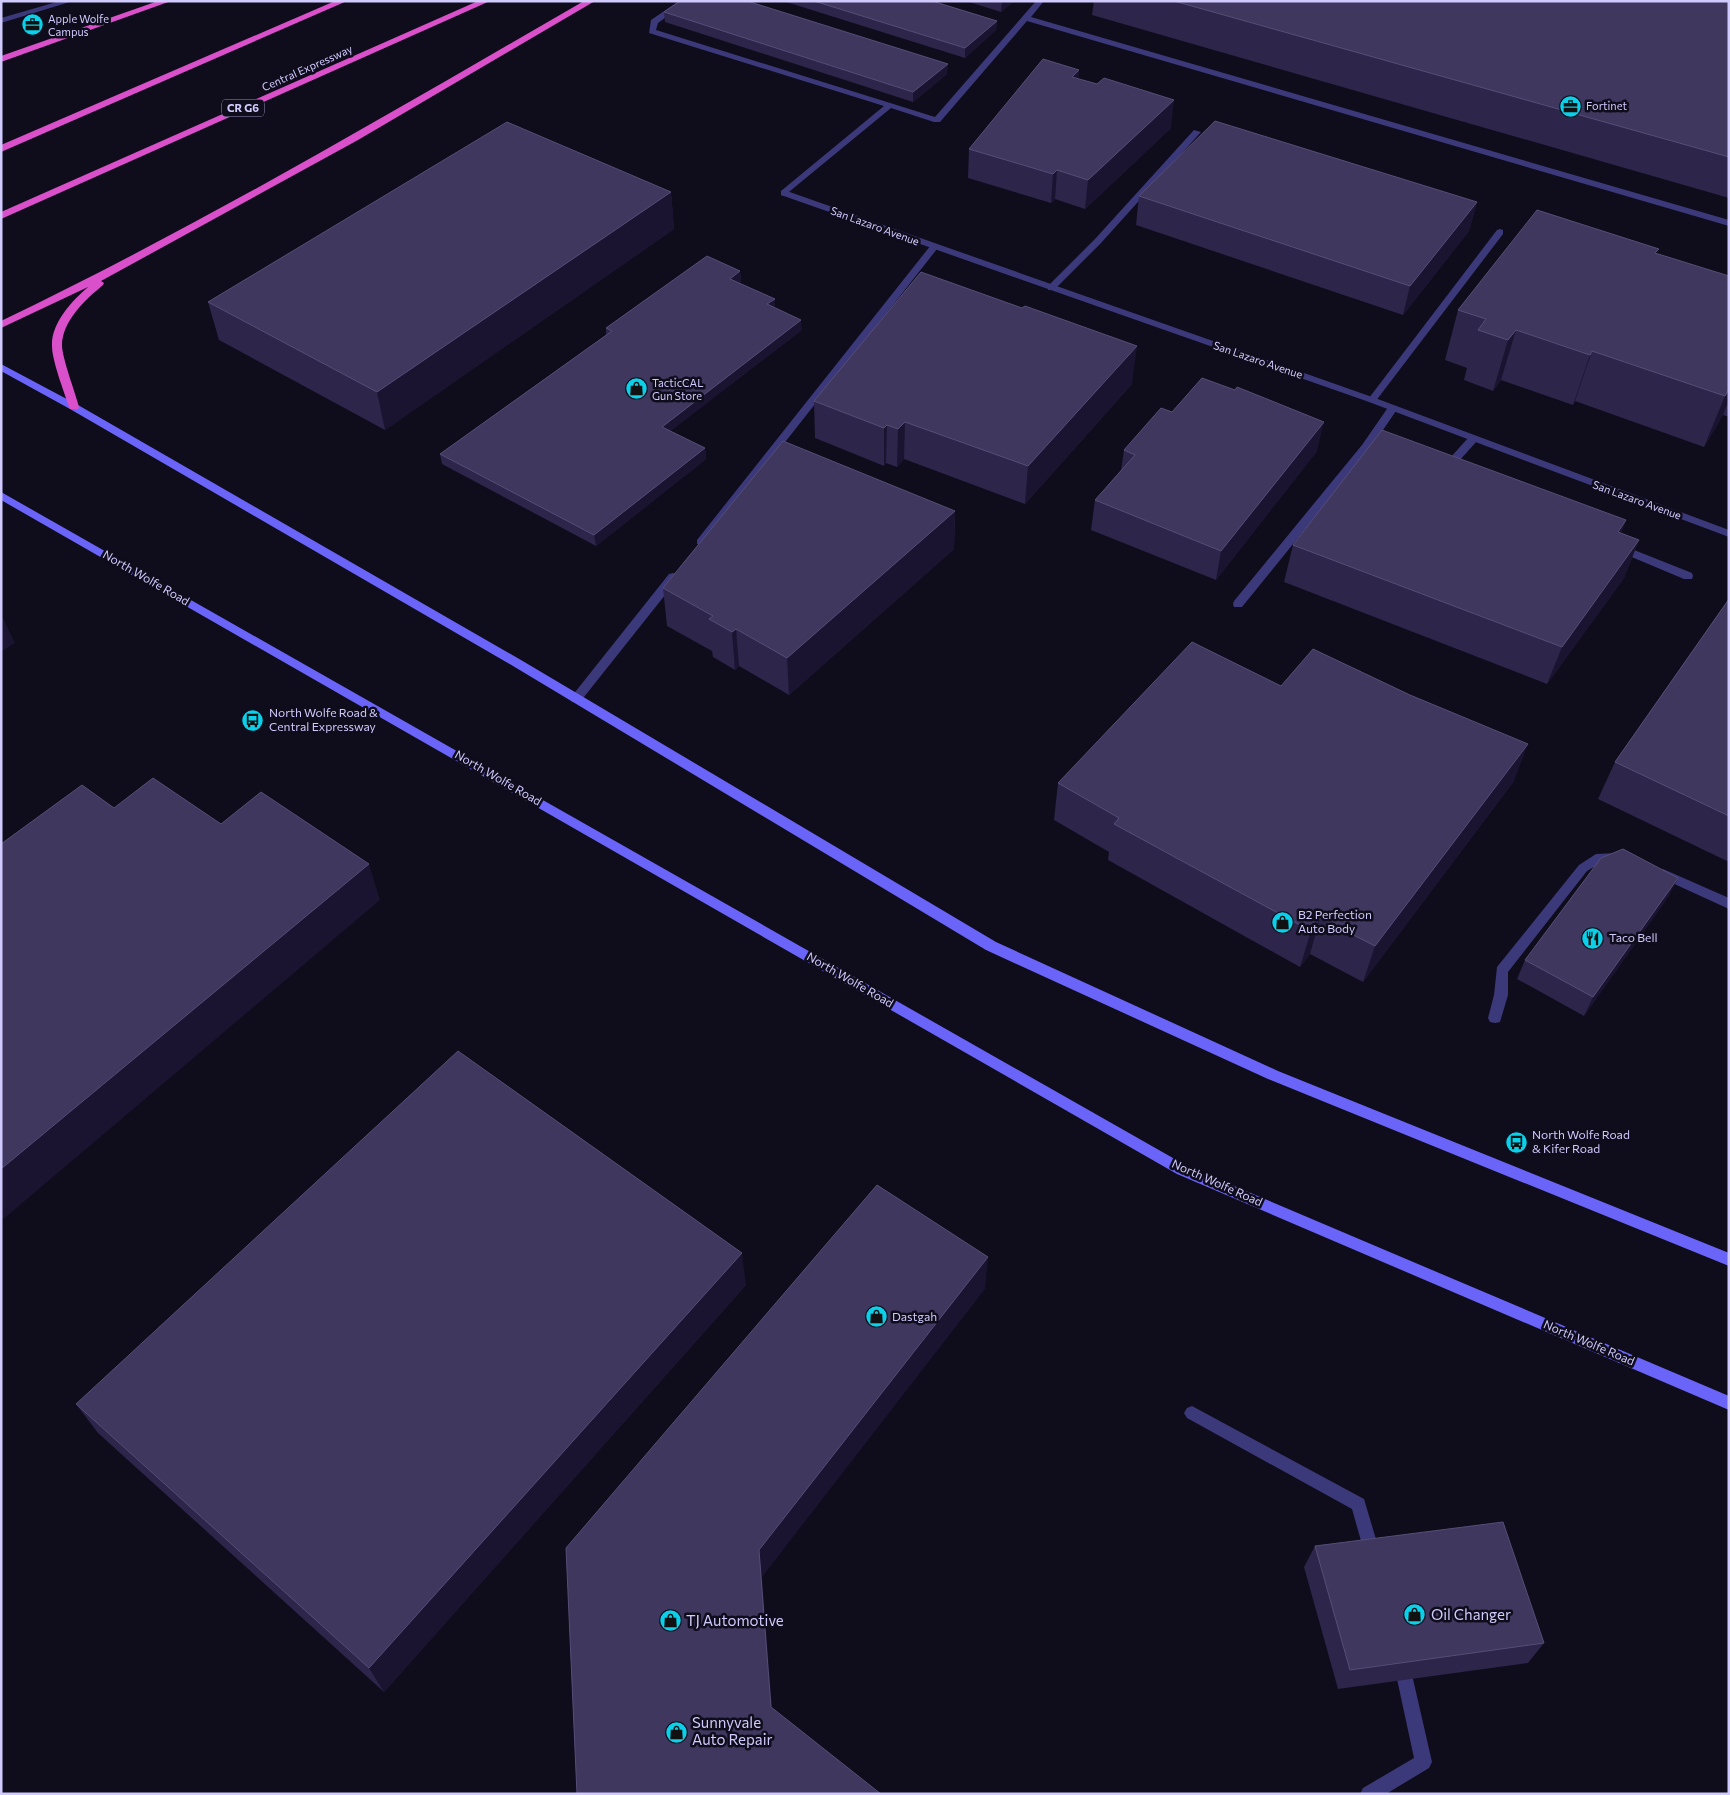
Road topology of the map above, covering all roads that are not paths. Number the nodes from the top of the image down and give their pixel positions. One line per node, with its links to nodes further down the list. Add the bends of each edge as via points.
1 (69, 1): 9 (street)
2 (167, 1): 10 (highway)
3 (344, 1): 13 (highway)
4 (486, 1): 14 (highway, Central Expressway / CR G6)
5 (591, 1): 18 (highway, via 355,138)
6 (684, 1): 11 (street, via 654,22 652,31)
7 (1040, 1): 8 (street)
8 (1027, 18): 11 (street, via 937,120); 15 (street)
9 (1, 21)
10 (1, 59)
11 (889, 106): 17 (street, San Lazaro Avenue, via 784,193)
12 (1198, 132): 19 (street)
13 (1, 149)
14 (1, 216)
15 (1729, 223)
16 (1500, 232): 22 (street)
17 (934, 247): 19 (street, San Lazaro Avenue); 30 (street)
18 (115, 270): 20 (highway); 23 (highway, via 79,300 62,323 57,346)
19 (1051, 288): 22 (street, San Lazaro Avenue)
20 (1, 325)
21 (1, 367): 23 (main road)
22 (1372, 400): 24 (street, San Lazaro Avenue)
23 (74, 407): 34 (main road)
24 (1393, 408): 25 (street, San Lazaro Avenue); 33 (street, via 1371,449)
25 (1472, 438): 26 (street); 28 (street, San Lazaro Avenue)
26 (1440, 476)
27 (1, 495): 40 (main road, North Wolfe Road, via 1182,1170)
28 (1728, 533)
29 (1605, 542): 32 (street)
30 (691, 554)
31 (679, 570): 34 (street)
32 (1688, 576)
33 (1238, 604)
34 (576, 699): 39 (main road, via 991,946 1273,1075)
35 (1631, 861): 38 (street, via 1596,859 1583,868 1502,971)
36 (1647, 866): 37 (street)
37 (1729, 904)
38 (1495, 1018)
39 (1729, 1260)
40 (1729, 1402)
41 (1192, 1413): 42 (street, via 1358,1504)
42 (1374, 1558)
43 (1405, 1679): 44 (street, via 1424,1762)
44 (1369, 1794)

